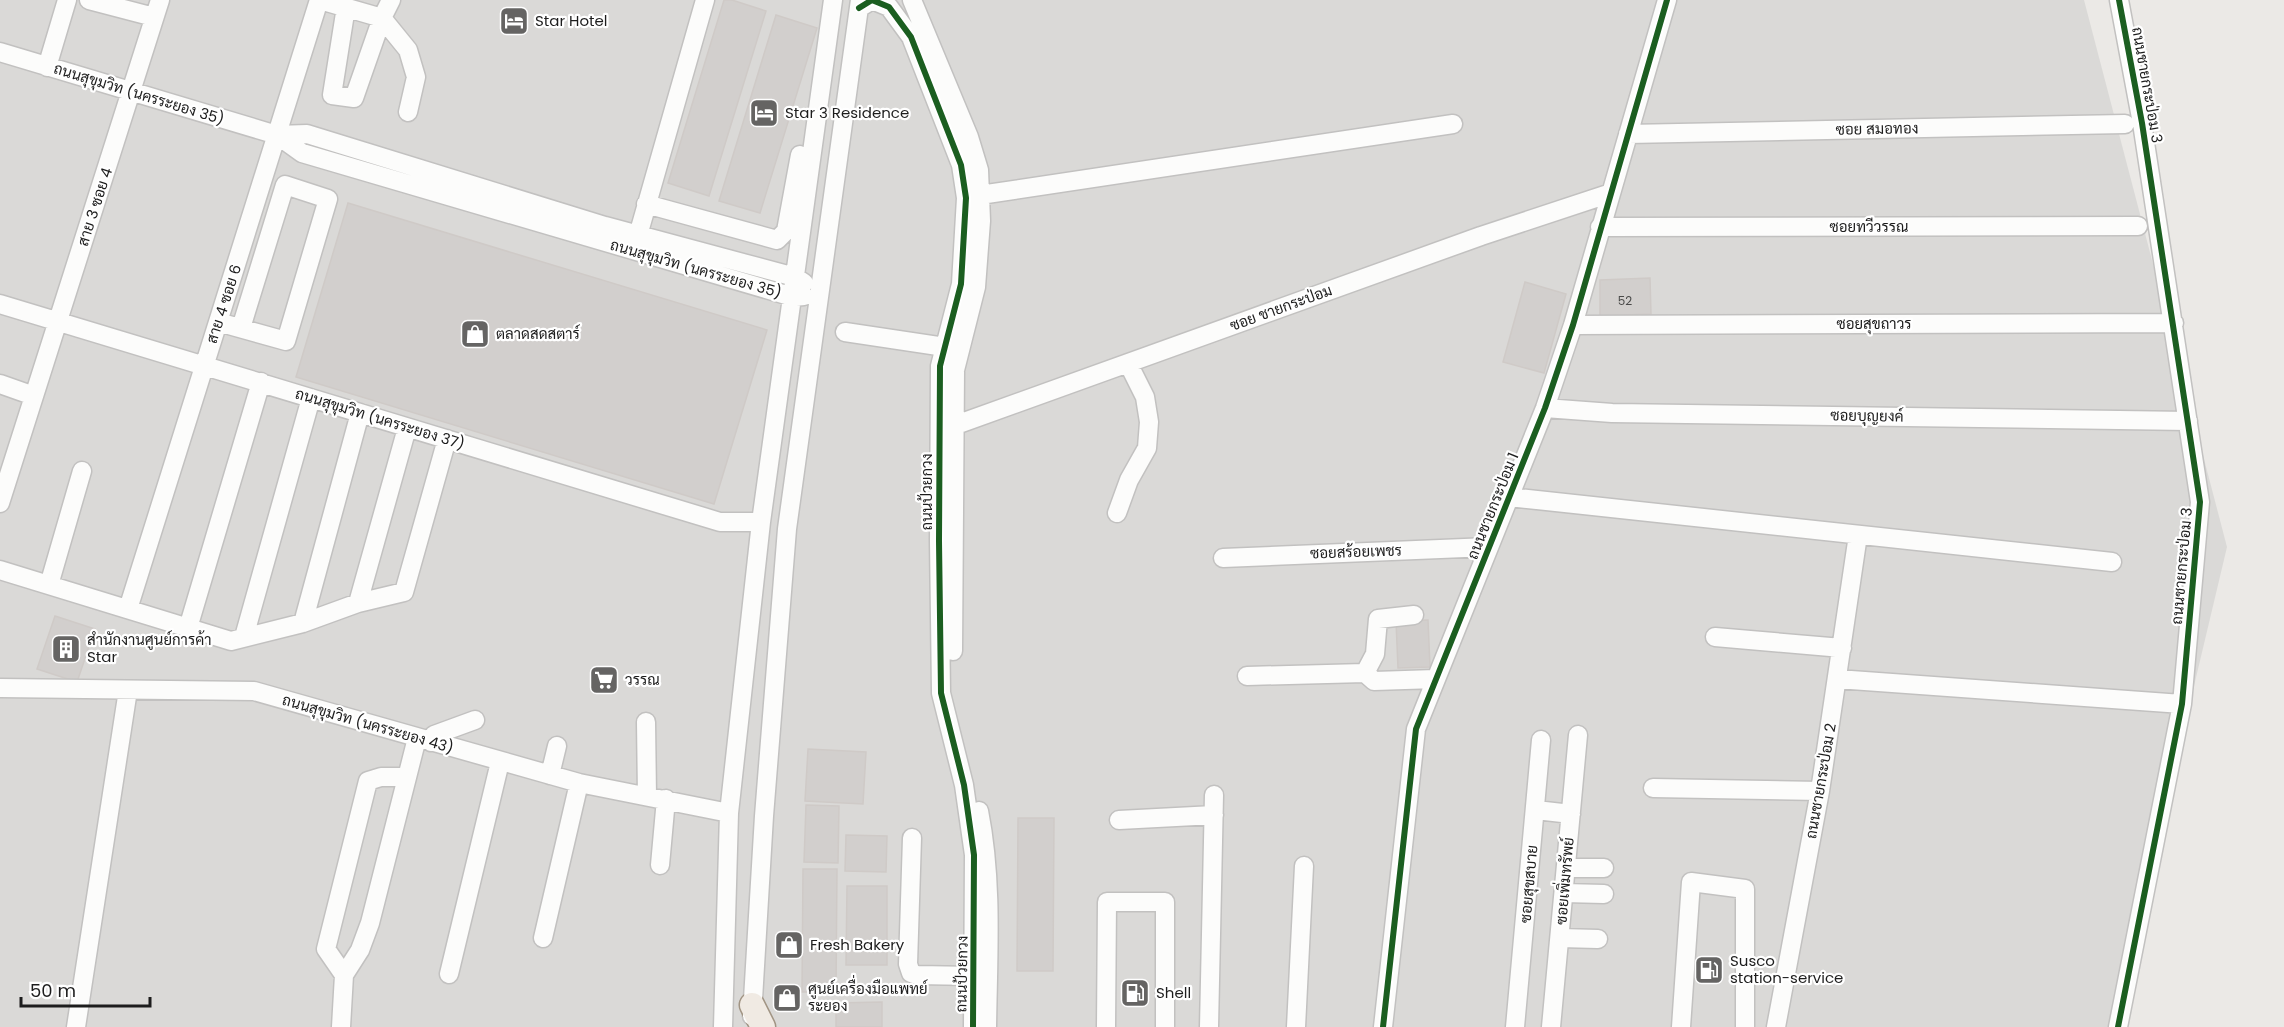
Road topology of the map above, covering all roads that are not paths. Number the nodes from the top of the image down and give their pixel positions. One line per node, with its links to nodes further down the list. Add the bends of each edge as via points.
1 (67, 0): 17 (street)
2 (89, 0): 12 (street)
3 (320, 0): 11 (street); 24 (street, สาย 4 ซอย 6)
4 (391, 0): 13 (street)
5 (705, 0): 27 (street)
6 (833, 0): 20 (street)
7 (912, 0): 15 (street, ถนนป้วยกวง)
8 (1667, 0): 23 (street, ถนนชายกระป่อม 1)
9 (2119, 0): 37 (street, ถนนชายกระป่อม 3)
10 (859, 4): 14 (street, ถนนป้วยกวง, via 881,2); 32 (street)
11 (346, 7): 13 (street); 13 (street, via 332,95 354,98)
12 (157, 9): 18 (street, สาย 3 ซอย 4)
13 (382, 18): 19 (street, via 408,50 416,77)
14 (899, 20): 15 (street, via 907,17); 41 (street, ถนนป้วยกวง, via 920,55 961,165 966,198 961,284)
15 (924, 27): 26 (street, ถนนป้วยกวง, via 969,137 979,170)
16 (0, 52): 17 (street, ถนนสุขุมวิท (นครระยอง 35))
17 (47, 67): 18 (street, ถนนสุขุมวิท (นครระยอง 35))
18 (131, 92): 24 (street, ถนนสุขุมวิท (นครระยอง 35)); 35 (street, สาย 3 ซอย 4)
19 (408, 112)
20 (816, 123): 27 (street, via 810,123 803,138 786,231 777,240); 31 (street)
21 (1453, 124): 26 (street)
22 (2125, 124): 23 (street, ซอย สมอทอง)
23 (1628, 134): 25 (street, ถนนชายกระป่อม 1)
24 (278, 135): 30 (street, ถนนสุขุมวิท (นครระยอง 35), via 302,153); 36 (street, สาย 4 ซอย 6)
25 (1611, 193): 29 (street, ถนนชายกระป่อม 1); 42 (street, ซอย ชายกระป่อม)
26 (980, 195): 51 (street, ถนนป้วยกวง, via 976,287 955,370)
27 (646, 204): 30 (street)
28 (2138, 226): 29 (street, ซอยทวีวรรณ)
29 (1600, 227): 38 (street, ถนนชายกระป่อม 1)
30 (636, 243): 31 (street, ถนนสุขุมวิท (นครระยอง 35)); 33 (street, ถนนสุขุมวิท (นครระยอง 35))
31 (795, 277): 32 (street, ถนนสุขุมวิท (นครระยอง 35)); 33 (street)
32 (819, 293): 33 (street, ถนนสุขุมวิท (นครระยอง 35)); 114 (street, via 787,529)
33 (793, 297): 59 (street)
34 (0, 304): 35 (street, ถนนสุขุมวิท (นครระยอง 37))
35 (58, 322): 43 (street, ถนนสุขุมวิท (นครระยอง 37)); 46 (street, สาย 3 ซอย 4)
36 (218, 322): 39 (street); 43 (street, สาย 4 ซอย 6)
37 (2174, 323): 38 (street, ซอยสุขถาวร); 50 (street, ถนนชายกระป่อม 3)
38 (1574, 325): 48 (street, ถนนชายกระป่อม 1)
39 (242, 328): 39 (street, via 286,341 328,199 285,185)
40 (845, 332): 41 (street)
41 (945, 347): 113 (street, ถนนป้วยกวง, via 940,366 938,431 941,693 964,785 974,855)
42 (1128, 363): 51 (street, ซอย ชายกระป่อม); 58 (street, via 1145,397 1149,422 1147,448)
43 (205, 364): 44 (street, ถนนสุขุมวิท (นครระยอง 37)); 67 (street, สาย 4 ซอย 6)
44 (261, 382): 47 (street, ถนนสุขุมวิท (นครระยอง 37)); 70 (street)
45 (0, 384): 46 (street)
46 (34, 396): 55 (street, สาย 3 ซอย 4)
47 (311, 398): 49 (street, ถนนสุขุมวิท (นครระยอง 37)); 71 (street)
48 (1545, 408): 50 (street, ซอยบุญยงค์, via 1611,413); 56 (street, ถนนชายกระป่อม 1)
49 (360, 413): 52 (street, ถนนสุขุมวิท (นครระยอง 37)); 69 (street)
50 (2188, 421): 80 (street, ถนนชายกระป่อม 3, via 2200,502)
51 (953, 426): 120 (street, ถนนป้วยกวง, via 953,689 985,843)
52 (407, 428): 53 (street, ถนนสุขุมวิท (นครระยอง 37)); 66 (street)
53 (447, 440): 59 (street, ถนนสุขุมวิท (นครระยอง 37), via 720,522); 66 (street, via 404,592)
54 (82, 471): 65 (street)
55 (3, 484): 57 (street, สาย 3 ซอย 4)
56 (1509, 497): 60 (street); 61 (street, ถนนชายกระป่อม 1)
57 (0, 503)
58 (1117, 513)
59 (761, 522): 97 (street)
60 (1858, 535): 63 (street); 73 (street, ถนนชายกระป่อม 2)
61 (1490, 547): 62 (street, ซอยสร้อยเพชร); 76 (street, ถนนชายกระป่อม 1)
62 (1223, 558)
63 (2112, 562)
64 (0, 570): 65 (street)
65 (49, 585): 67 (street)
66 (358, 603): 69 (street)
67 (128, 609): 70 (street)
68 (1414, 615): 74 (street, via 1378,619 1375,654)
69 (303, 623): 71 (street)
70 (188, 628): 71 (street, via 231,641)
71 (244, 637)
72 (1715, 637): 73 (street)
73 (1842, 648): 77 (street, ถนนชายกระป่อม 2)
74 (1365, 673): 75 (street); 76 (street, via 1374,681)
75 (1247, 676)
76 (1436, 679): 125 (street, ถนนชายกระป่อม 1, via 1416,729)
77 (1837, 679): 80 (street); 92 (street, ถนนชายกระป่อม 2)
78 (0, 688): 79 (street, ถนนสุขุมวิท (นครระยอง 43))
79 (128, 690): 84 (street, ถนนสุขุมวิท (นครระยอง 43), via 254,691); 115 (street)
80 (2182, 704): 131 (street, ถนนชายกระป่อม 3)
81 (475, 720): 84 (street)
82 (646, 722): 94 (street)
83 (1578, 735): 98 (street, ซอยเพิ่มทรัพย์)
84 (424, 740): 87 (street, ถนนสุขุมวิท (นครระยอง 43)); 89 (street)
85 (1541, 740): 96 (street, ซอยสุขสบาย)
86 (557, 746): 88 (street)
87 (500, 762): 88 (street, ถนนสุขุมวิท (นครระยอง 43)); 111 (street)
88 (550, 775): 90 (street, ถนนสุขุมวิท (นครระยอง 43))
89 (405, 777): 112 (street, via 370,923 360,950); 112 (street, via 368,781 326,949)
90 (579, 783): 94 (street, ถนนสุขุมวิท (นครระยอง 43)); 108 (street)
91 (1653, 789): 92 (street)
92 (1820, 791): 130 (street, ถนนชายกระป่อม 2)
93 (1214, 795): 99 (street)
94 (647, 796): 95 (street, ถนนสุขุมวิท (นครระยอง 43))
95 (666, 799): 97 (street, ถนนสุขุมวิท (นครระยอง 43)); 102 (street)
96 (1536, 810): 98 (street); 126 (street, ซอยสุขสบาย)
97 (729, 813): 117 (street)
98 (1571, 813): 104 (street, ซอยเพิ่มทรัพย์)
99 (1214, 815): 100 (street); 123 (street)
100 (1119, 820)
101 (912, 838): 113 (street, via 908,964 911,973)
102 (660, 865)
103 (1304, 866): 124 (street)
104 (1566, 868): 105 (street); 106 (street, ซอยเพิ่มทรัพย์)
105 (1604, 868)
106 (1564, 893): 107 (street); 109 (street, ซอยเพิ่มทรัพย์)
107 (1604, 894)
108 (543, 938)
109 (1560, 938): 110 (street); 127 (street, ซอยเพิ่มทรัพย์)
110 (1599, 939)
111 (449, 974)
112 (344, 975): 116 (street)
113 (974, 976): 119 (street, ถนนป้วยกวง)
114 (752, 1016): 118 (main road)
115 (76, 1027)
116 (341, 1027)
117 (723, 1027)
118 (763, 1027)
119 (973, 1027)
120 (987, 1027)
121 (1106, 1027): 122 (street, via 1107,902 1165,902)
122 (1165, 1027)
123 (1209, 1027)
124 (1296, 1027)
125 (1383, 1027)
126 (1515, 1027)
127 (1551, 1027)
128 (1681, 1027): 129 (street, via 1691,882 1745,888)
129 (1745, 1027)
130 (1776, 1027)
131 (2118, 1027)

